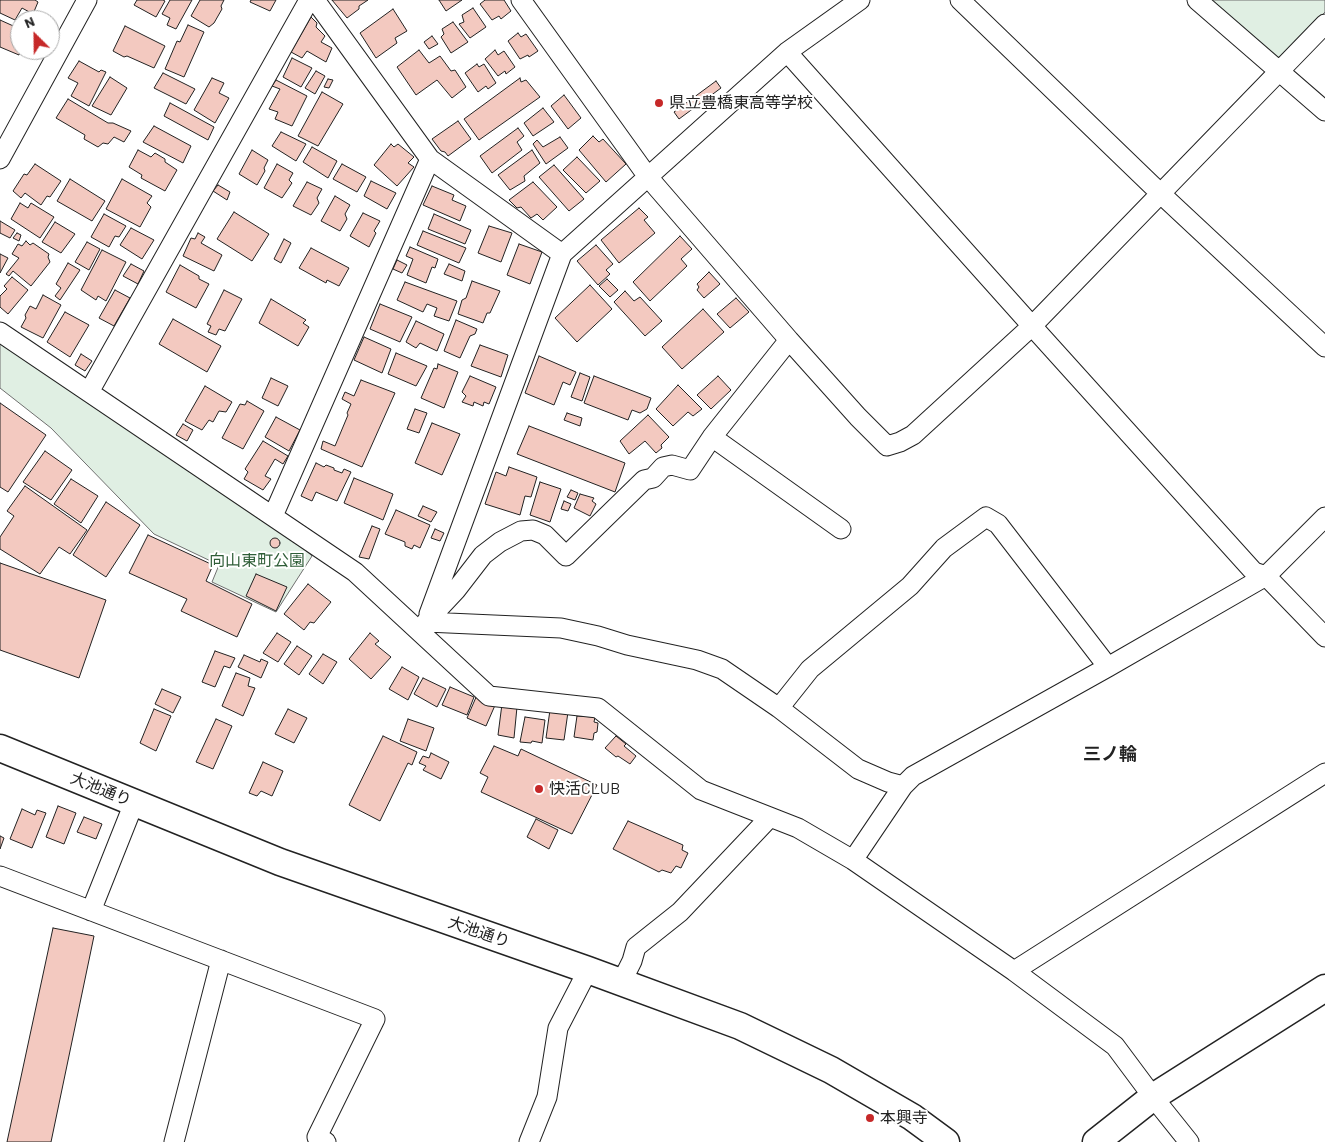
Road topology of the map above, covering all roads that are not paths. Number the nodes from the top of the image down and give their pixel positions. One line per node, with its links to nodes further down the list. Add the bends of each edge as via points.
1 (87, 0): 12 (street)
2 (309, 0): 21 (street)
3 (315, 0): 13 (street)
4 (521, 0): 14 (street)
5 (860, 0): 9 (street)
6 (960, 0): 15 (street)
7 (1196, 0): 10 (street)
8 (1325, 24): 10 (street)
9 (787, 52): 14 (street); 17 (street)
10 (1279, 71): 11 (street); 15 (street)
11 (1325, 111)
12 (0, 159)
13 (430, 160): 16 (street); 23 (street)
14 (648, 177): 16 (street); 19 (street)
15 (1161, 194): 17 (street); 20 (street)
16 (562, 254): 27 (street)
17 (1032, 326): 19 (street, via 913,435 887,446); 26 (street, via 1254,572)
18 (0, 332): 21 (street)
19 (789, 340): 22 (street)
20 (1325, 347)
21 (89, 392): 23 (street)
22 (712, 437): 25 (street); 27 (street, via 690,470 672,465 644,480 566,556 545,535 533,530 521,531 500,542 482,555 456,590)
23 (273, 516): 27 (street, via 355,572)
24 (1325, 517): 26 (street)
25 (841, 529)
26 (1266, 576): 28 (street); 29 (street)
27 (417, 622): 30 (street, via 561,628 598,636 722,669); 35 (street, via 489,696 598,708 701,790)
28 (1325, 637)
29 (1108, 667): 30 (street, via 998,524 986,517 944,548 910,586 810,669); 33 (street, via 913,776)
30 (779, 708): 33 (street, via 858,768)
31 (0, 748): 34 (street, 大池通り)
32 (1325, 773): 41 (street)
33 (903, 786): 36 (street)
34 (134, 803): 38 (street); 40 (street, 大池通り, via 280,862)
35 (770, 817): 36 (street, via 798,828); 42 (street, via 680,912 636,947)
36 (853, 860): 41 (street)
37 (0, 876): 38 (street)
38 (91, 911): 39 (street)
39 (221, 960): 45 (street); 46 (street, via 374,1019 317,1137)
40 (588, 970): 42 (street, 大池通り); 47 (street, via 558,1028 547,1097)
41 (1014, 971): 44 (street, via 1115,1046)
42 (621, 982): 48 (street, 大池通り, via 740,1026 831,1070 912,1116)
43 (1325, 988): 44 (street)
44 (1153, 1097): 49 (street); 50 (street)
45 (174, 1142)
46 (326, 1142)
47 (529, 1142)
48 (946, 1142)
49 (1096, 1142)
50 (1189, 1142)

